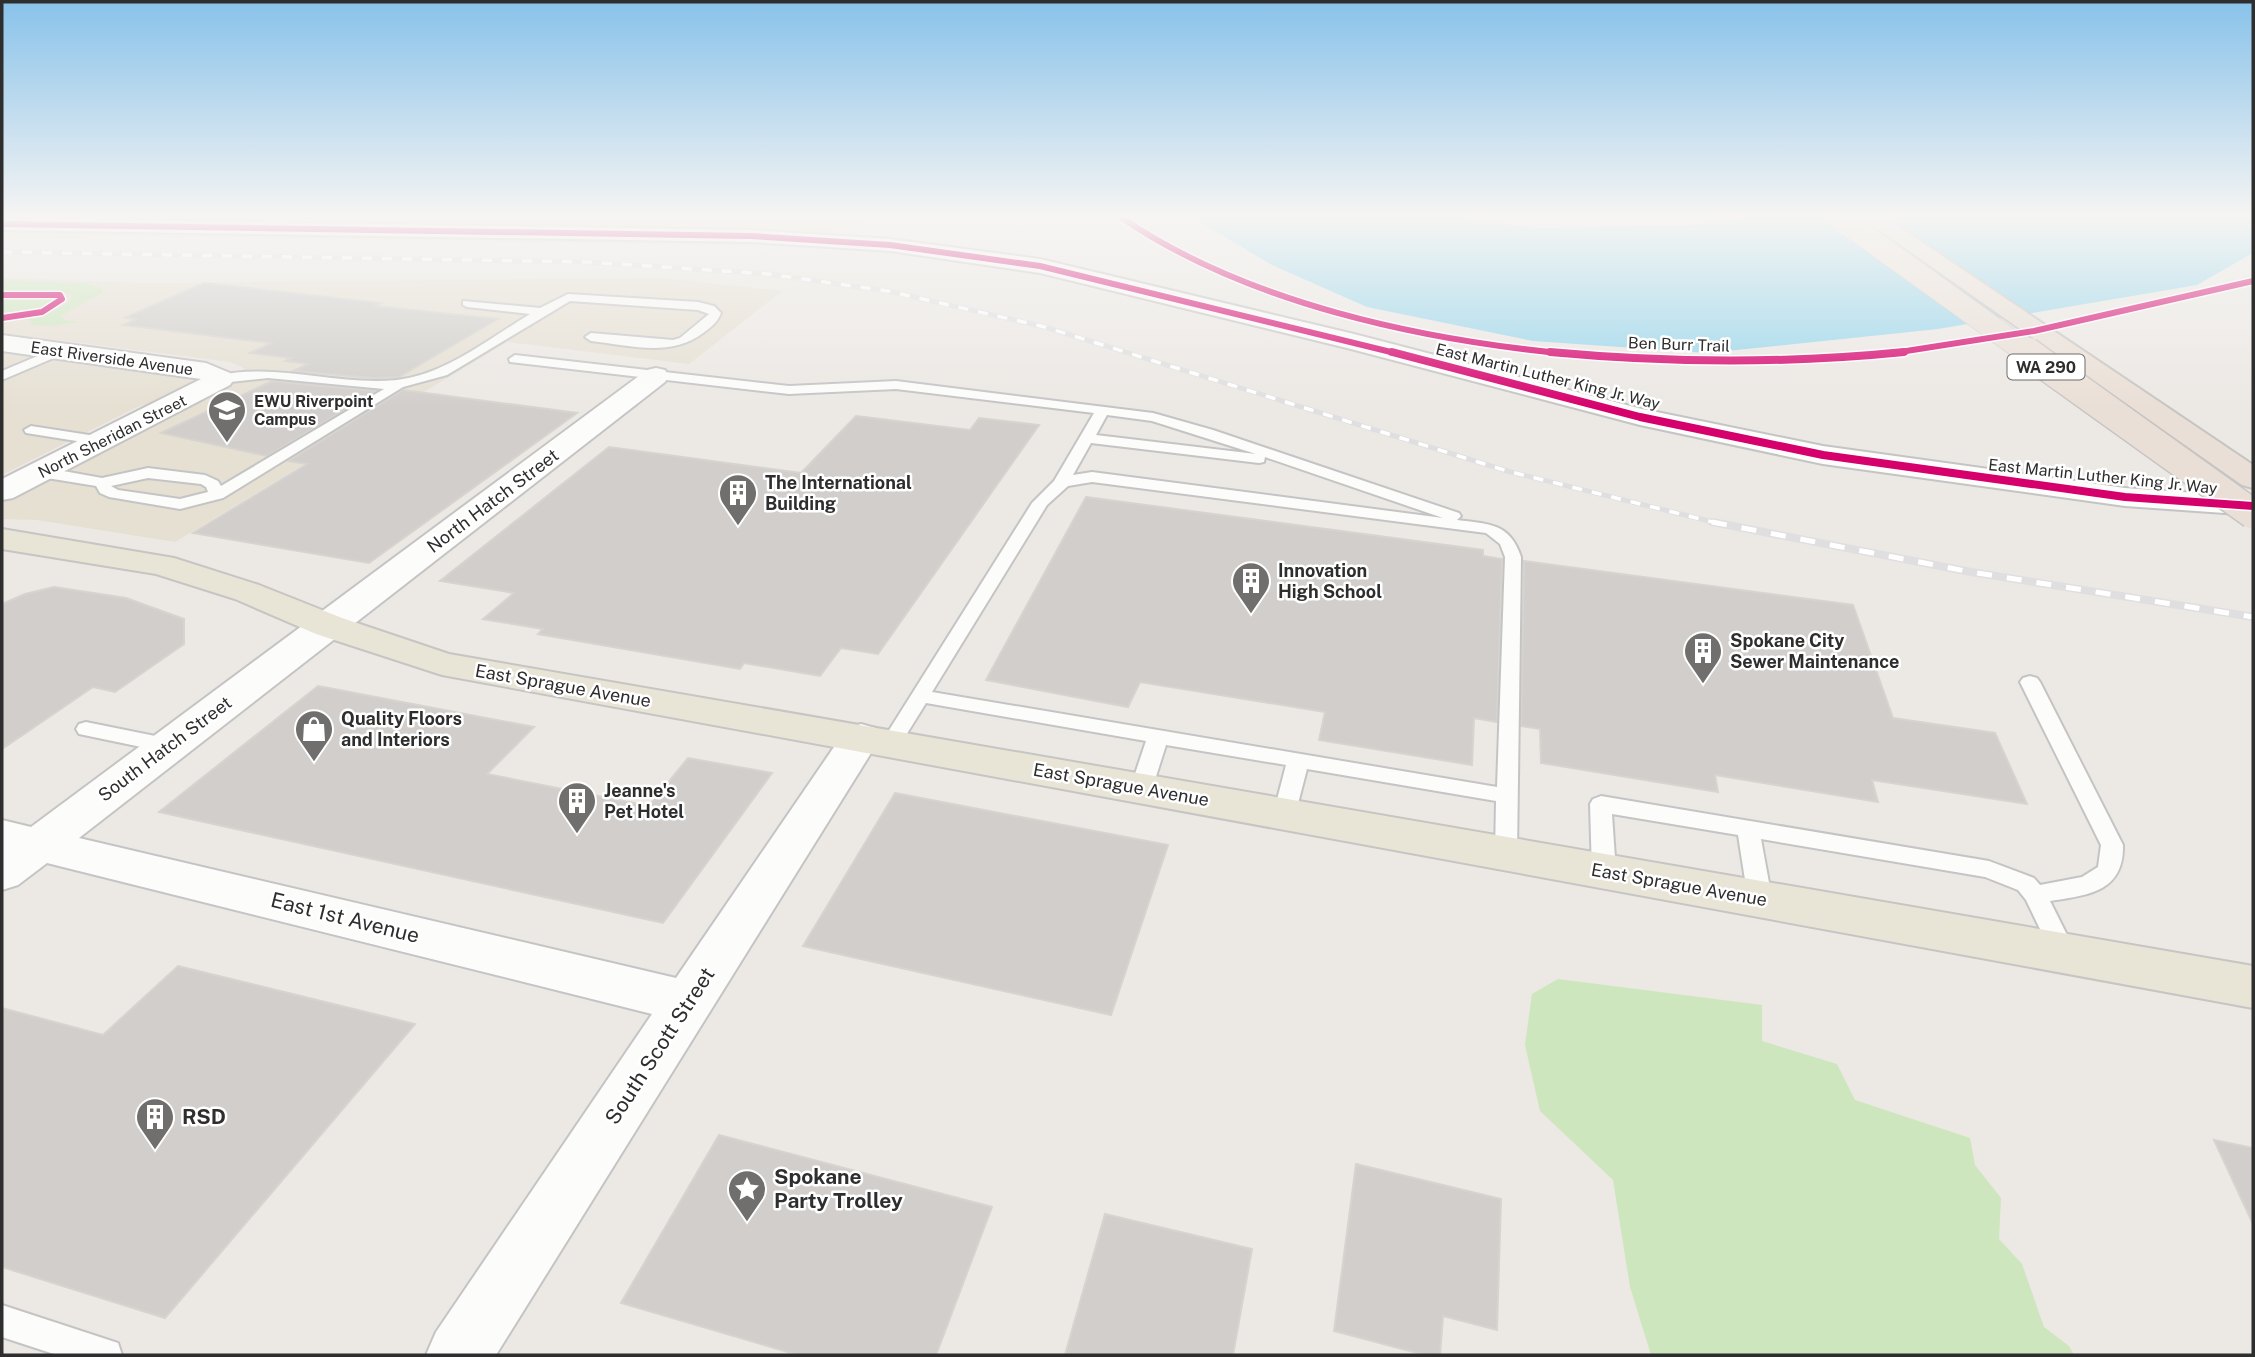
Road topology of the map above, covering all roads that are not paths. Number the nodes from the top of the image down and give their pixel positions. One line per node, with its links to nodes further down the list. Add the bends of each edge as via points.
1 (1100, 281): 25 (street, East Martin Luther King Jr. Way, via 1615,411 1810,452 2076,492)
2 (1928, 281): 26 (highway, WA 290, bridge)
3 (1964, 281): 20 (highway, WA 290)
4 (467, 303): 5 (lane)
5 (541, 312): 6 (lane, via 568,297 698,306 715,313 712,320 674,344); 13 (lane, via 442,372)
6 (591, 337)
7 (2, 343): 8 (street, East Riverside Avenue)
8 (59, 351): 10 (lane); 12 (street, East Riverside Avenue, via 206,371)
9 (515, 359): 11 (lane)
10 (2, 376)
11 (656, 376): 14 (lane, via 789,390 896,385); 29 (street, North Hatch Street)
12 (221, 379): 13 (lane, via 273,374); 17 (street, North Sheridan Street)
13 (398, 386): 24 (lane)
14 (1103, 411): 16 (lane); 18 (lane, via 1153,416)
15 (31, 430): 17 (lane)
16 (1086, 438): 18 (lane); 21 (lane)
17 (102, 441): 19 (street, North Sheridan Street)
18 (1305, 465): 27 (lane)
19 (41, 472): 22 (lane); 23 (street, North Sheridan Street)
20 (2253, 479)
21 (1061, 482): 27 (lane, via 1092,478); 31 (lane, via 1040,503)
22 (102, 483): 24 (lane, via 115,494 180,504); 24 (lane, via 137,474 167,474 213,484)
23 (2, 491)
24 (216, 495)
25 (2253, 506)
26 (2253, 514)
27 (1491, 529): 38 (lane, via 1508,542 1513,557)
28 (2, 538): 29 (main road, East Sprague Avenue, via 162,565 247,592)
29 (330, 626): 34 (main road, East Sprague Avenue, via 442,664); 35 (street, South Hatch Street)
30 (2030, 682): 45 (lane, via 2112,845 2112,863 2104,876 2081,886)
31 (920, 696): 33 (lane); 34 (lane)
32 (86, 729): 35 (lane)
33 (1158, 737): 36 (lane); 37 (lane)
34 (876, 740): 37 (main road, East Sprague Avenue); 49 (street, South Scott Street)
35 (170, 746): 41 (street, South Hatch Street)
36 (1298, 761): 38 (lane); 39 (lane)
37 (1141, 789): 39 (main road, East Sprague Avenue)
38 (1508, 796): 42 (lane)
39 (1284, 815): 42 (main road, East Sprague Avenue)
40 (1748, 828): 44 (lane, via 1601,804); 45 (lane, via 1989,869 2026,884); 46 (lane)
41 (21, 840): 43 (street, South Hatch Street); 49 (street, East 1st Avenue)
42 (1506, 854): 44 (main road, East Sprague Avenue)
43 (2, 873)
44 (1604, 873): 46 (main road, East Sprague Avenue)
45 (2035, 895): 47 (lane)
46 (1760, 899): 47 (main road, East Sprague Avenue)
47 (2064, 953): 48 (main road, East Sprague Avenue)
48 (2253, 986)
49 (688, 1002): 52 (street, South Scott Street)
50 (2, 1321): 51 (lane)
51 (106, 1355)
52 (459, 1355)

